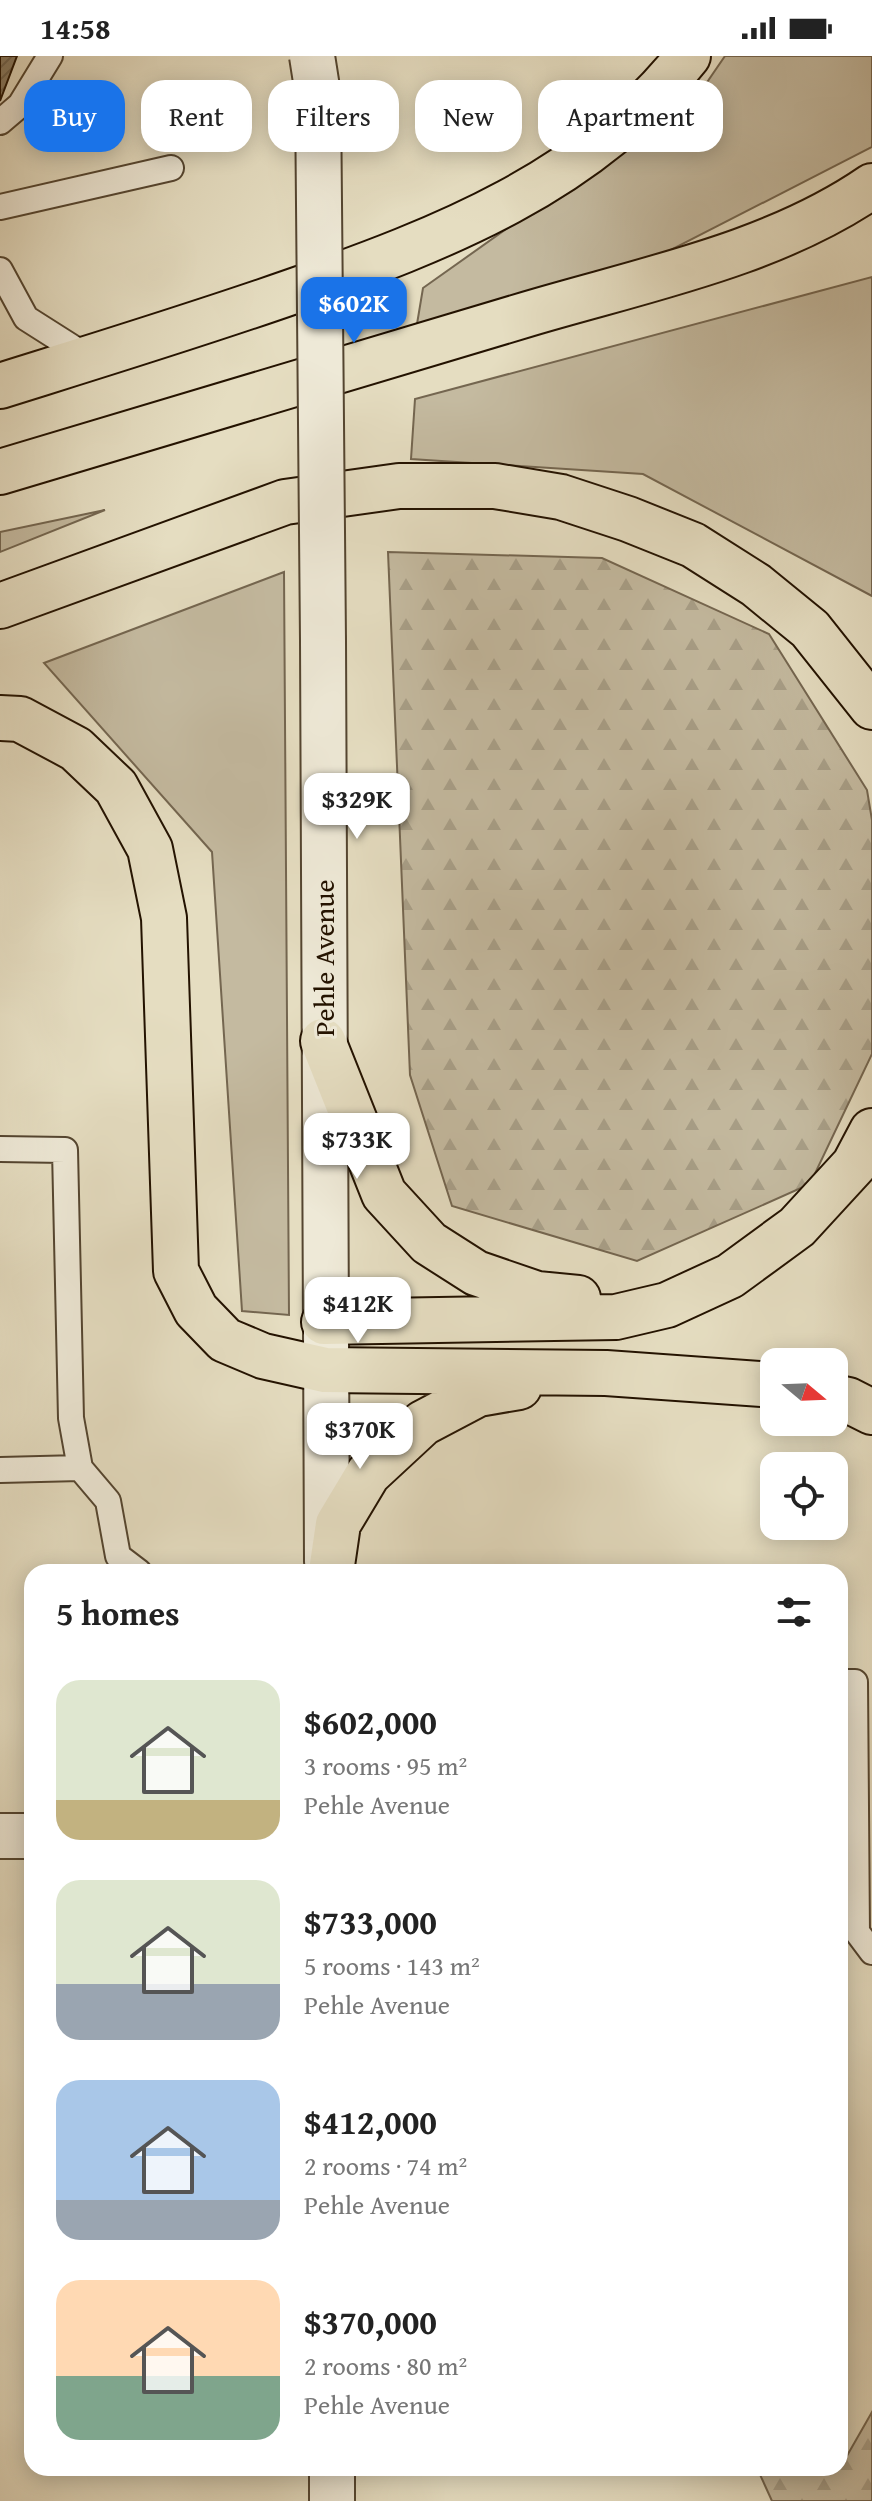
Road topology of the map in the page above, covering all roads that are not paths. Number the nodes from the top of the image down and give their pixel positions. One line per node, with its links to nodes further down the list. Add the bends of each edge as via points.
1 (50, 56): 4 (lane, via 20,105)
2 (312, 56): 17 (street, Pehle Avenue, bridge, via 318,94)
3 (688, 56): 9 (highway, via 660,92 586,155 492,212 385,259)
4 (0, 122)
5 (171, 168): 7 (lane)
6 (864, 192): 11 (highway, via 777,237 661,277)
7 (0, 207)
8 (0, 270): 9 (lane, via 26,318)
9 (89, 358): 10 (highway)
10 (0, 386)
11 (0, 472)
12 (0, 606): 13 (highway, via 285,502 399,486 495,486 561,497 693,545 756,585)
13 (810, 629): 14 (highway); 16 (highway)
14 (872, 707)
15 (0, 718): 22 (highway, via 20,719 76,749 116,787 150,849 164,918 176,1271 196,1310 225,1340 263,1356)
16 (872, 736)
17 (323, 1041): 20 (highway, via 384,1194 429,1243 476,1273 537,1294 600,1299); 21 (street, Pehle Avenue)
18 (872, 1131): 20 (highway, via 854,1165 797,1227)
19 (0, 1149): 27 (lane, via 65,1150 71,1418)
20 (730, 1276): 21 (highway, via 667,1305 616,1317)
21 (324, 1322): 22 (street, Pehle Avenue)
22 (325, 1370): 23 (highway); 30 (street, Pehle Avenue)
23 (606, 1373): 24 (highway); 31 (highway, via 478,1394 423,1423 368,1474 338,1524)
24 (760, 1384)
25 (848, 1400): 26 (highway)
26 (872, 1412)
27 (80, 1468): 28 (lane); 29 (lane, via 108,1501 118,1556)
28 (0, 1470)
29 (128, 1564)
30 (329, 1564)
31 (330, 1564)
32 (848, 1682): 35 (lane, via 855,1682 857,1932)
33 (0, 1836): 34 (street)
34 (24, 1836)
35 (872, 1952)
36 (332, 2476): 37 (street)
37 (332, 2501)

